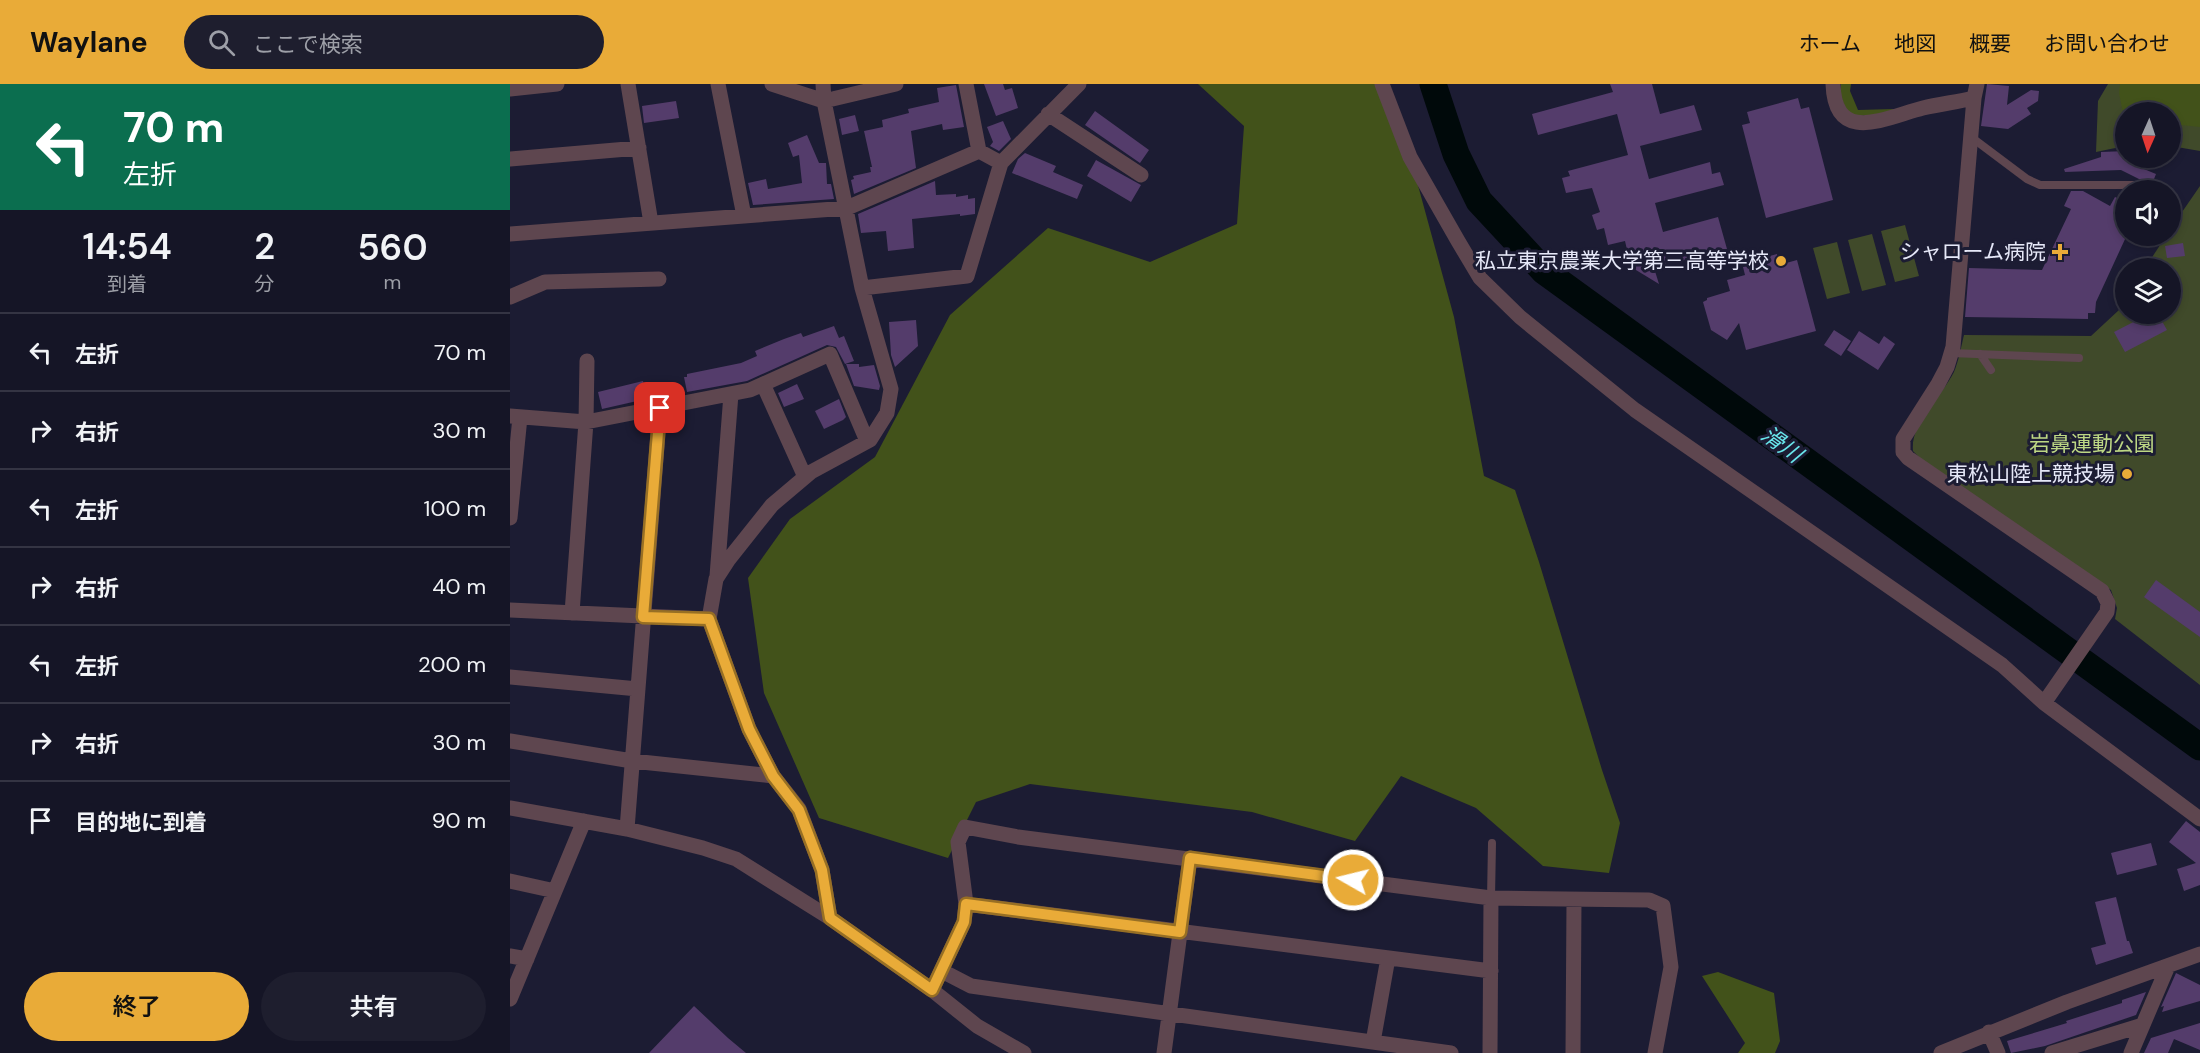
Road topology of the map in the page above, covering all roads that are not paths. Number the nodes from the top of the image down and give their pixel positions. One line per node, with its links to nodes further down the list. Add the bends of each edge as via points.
1 (557, 84): 11 (street)
2 (628, 84): 16 (street)
3 (718, 84): 23 (street)
4 (772, 84): 13 (street)
5 (823, 84): 13 (street)
6 (896, 84): 13 (street)
7 (966, 84): 17 (street)
8 (1079, 84): 14 (street)
9 (1382, 84): 49 (street, via 1410,157 1480,278 1520,317 1635,410)
10 (1833, 84): 12 (street, via 1833,97 1840,113 1866,124)
11 (510, 89)
12 (1976, 91): 15 (street)
13 (824, 100): 22 (street)
14 (1048, 114): 19 (street); 20 (street)
15 (1971, 137): 21 (lane, via 2040,185); 29 (street)
16 (639, 148): 18 (street); 24 (street)
17 (979, 151): 19 (street); 22 (street)
18 (510, 159)
19 (1000, 163): 27 (street, via 967,276)
20 (1141, 175)
21 (2115, 185)
22 (847, 208): 23 (street); 27 (street)
23 (744, 216): 24 (street)
24 (651, 223): 25 (street)
25 (510, 234)
26 (659, 279): 28 (street, via 545,282)
27 (862, 288): 39 (street, via 891,389 887,413)
28 (510, 297)
29 (1951, 353): 30 (lane); 49 (street, via 1938,384 1903,439 1903,452 2102,591 2108,603 2107,612)
30 (1980, 354): 31 (lane); 33 (lane)
31 (2079, 358)
32 (587, 361): 38 (street)
33 (1991, 370)
34 (764, 384): 35 (street); 39 (street, via 830,354); 40 (street)
35 (731, 394): 36 (street); 42 (street)
36 (660, 408): 38 (street); 45 (street)
37 (515, 416): 38 (street); 41 (street)
38 (586, 422): 44 (street)
39 (867, 441): 40 (street)
40 (805, 477): 42 (street, via 772,505)
41 (510, 518)
42 (716, 579): 46 (street)
43 (510, 610): 44 (street)
44 (572, 613): 45 (street)
45 (643, 617): 46 (street); 48 (street)
46 (709, 619): 52 (street, via 749,729)
47 (510, 677): 48 (street)
48 (638, 689): 51 (street)
49 (2048, 697): 54 (street)
50 (510, 741): 51 (street)
51 (632, 760): 52 (street); 56 (street)
52 (773, 776): 64 (street, via 799,810 822,870)
53 (510, 808): 55 (street)
54 (2200, 819)
55 (584, 821): 56 (street); 60 (street)
56 (627, 829): 64 (street, via 736,860)
57 (1492, 843): 61 (lane)
58 (1190, 858): 61 (street); 63 (street, via 965,827 958,842); 65 (street)
59 (510, 881): 60 (street)
60 (555, 891): 69 (street)
61 (1491, 898): 62 (street); 72 (street)
62 (1574, 901): 83 (street); 84 (street, via 1649,900 1662,906 1671,967)
63 (966, 904): 65 (street); 71 (street, via 964,922)
64 (830, 918): 73 (street)
65 (1180, 932): 68 (street); 75 (street)
66 (2200, 954): 70 (street)
67 (510, 956): 69 (street)
68 (1388, 958): 72 (street); 78 (street)
69 (527, 959): 74 (street)
70 (2168, 966): 76 (street); 77 (street)
71 (942, 971): 73 (street); 75 (street, via 971,986)
72 (1491, 971): 82 (street)
73 (932, 990): 79 (street, via 977,1026)
74 (510, 999)
75 (1169, 1015): 78 (street); 80 (street)
76 (2143, 1025): 87 (street); 88 (street)
77 (1989, 1032): 85 (street); 86 (street)
78 (1373, 1042): 81 (street)
79 (1024, 1053)
80 (1164, 1053)
81 (1451, 1053)
82 (1490, 1053)
83 (1573, 1053)
84 (1655, 1053)
85 (1941, 1053)
86 (1998, 1053)
87 (2052, 1053)
88 (2131, 1053)

